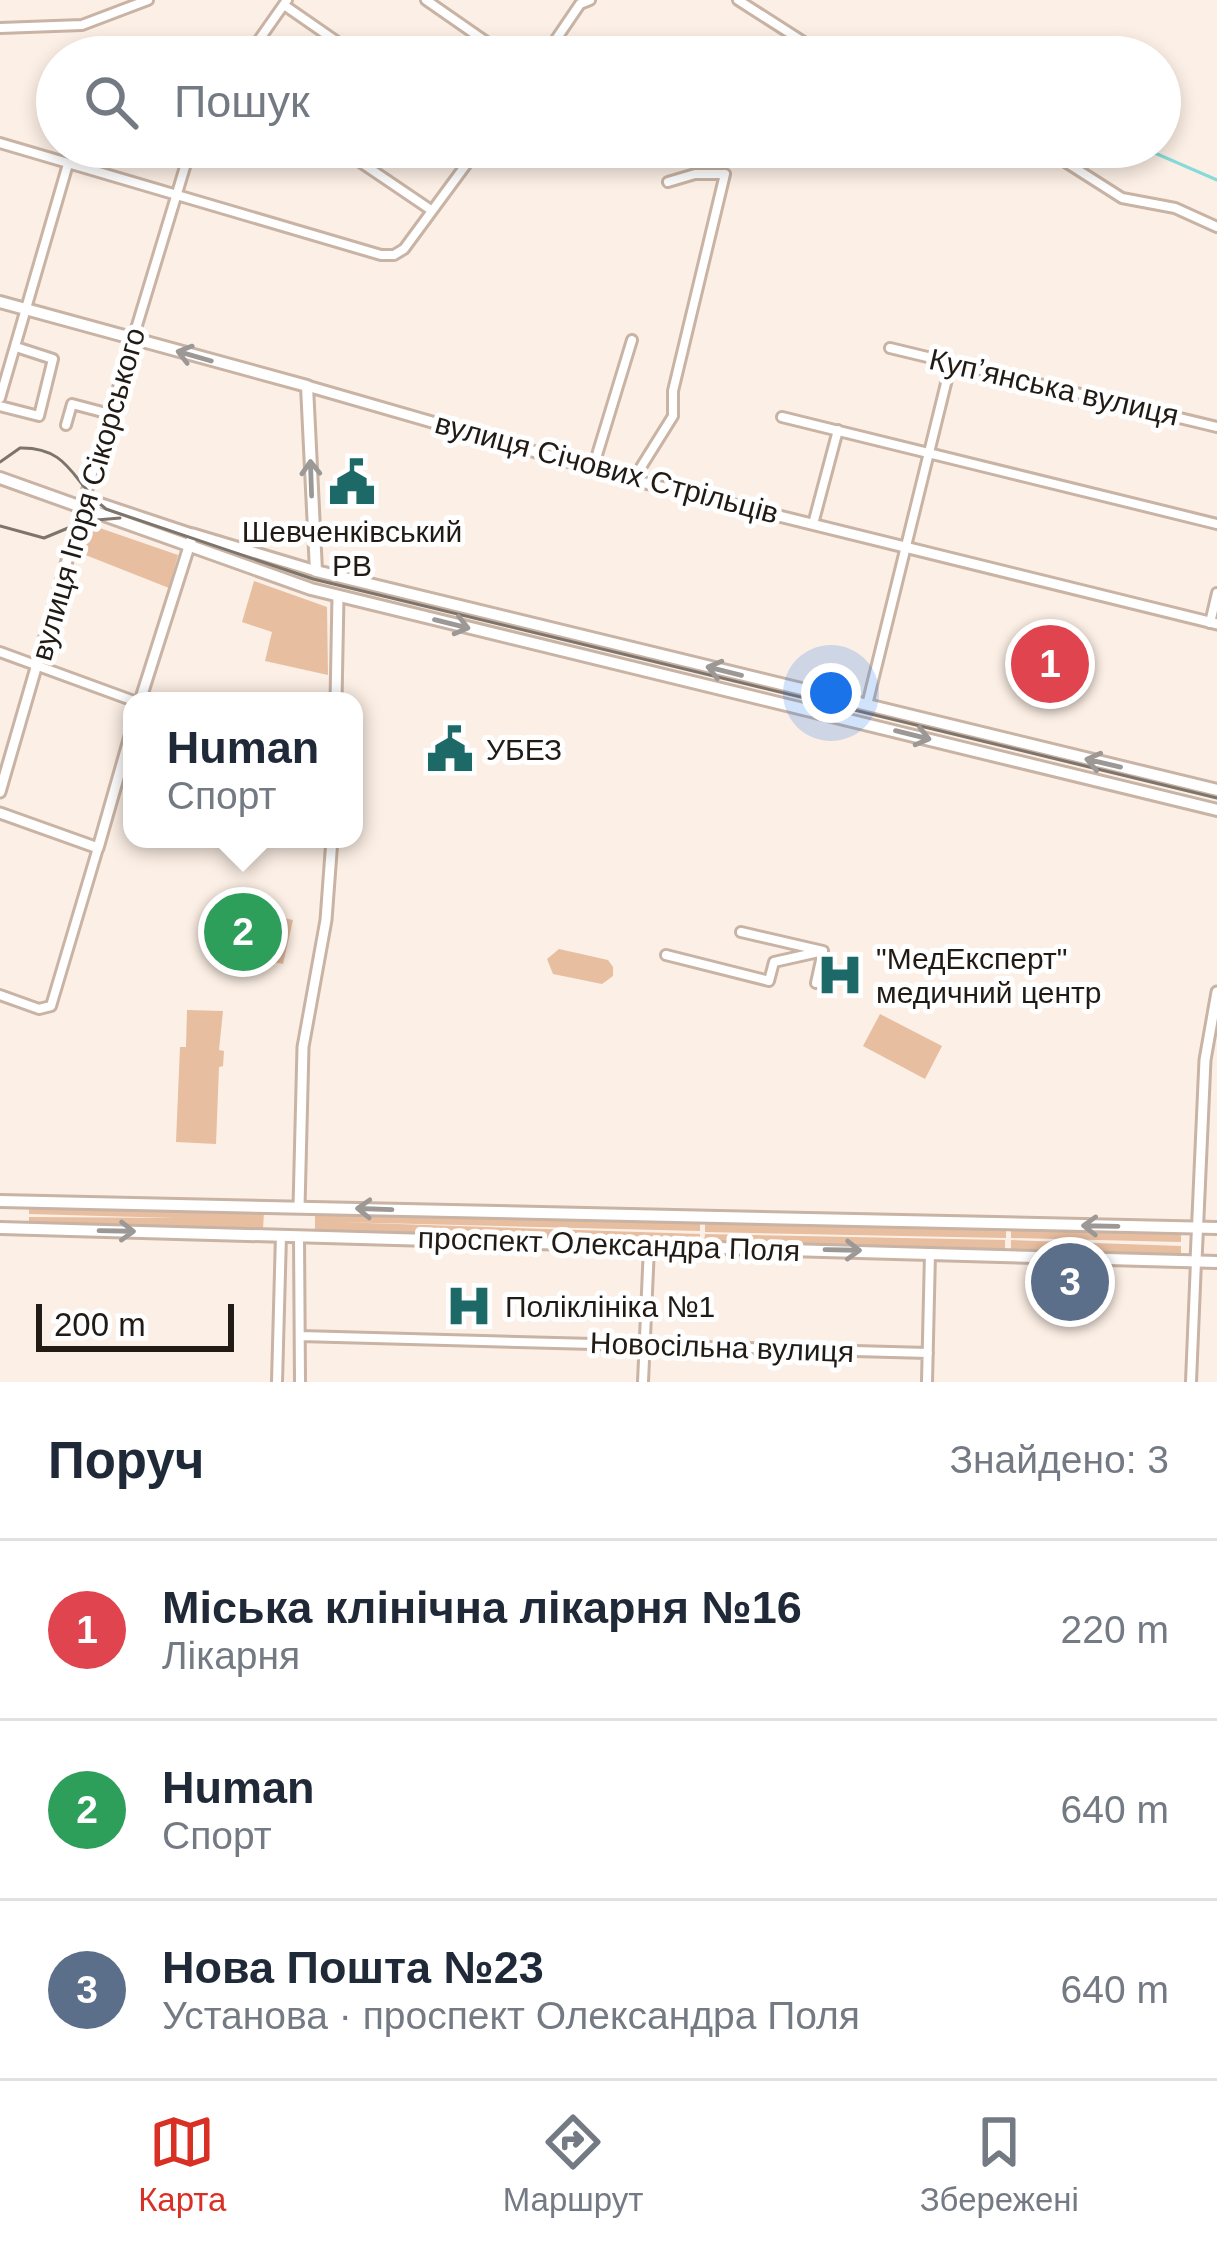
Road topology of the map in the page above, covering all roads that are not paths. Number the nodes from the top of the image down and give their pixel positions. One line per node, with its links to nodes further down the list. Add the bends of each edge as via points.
1 (148, 0): 6 (street, via 82,25)
2 (426, 0): 9 (street)
3 (738, 0): 11 (street)
4 (582, 1): 10 (street)
5 (285, 2): 7 (street); 8 (street)
6 (0, 28)
7 (262, 36)
8 (331, 36)
9 (478, 36)
10 (558, 36)
11 (794, 36)
12 (0, 143): 13 (street)
13 (36, 154)
14 (67, 168): 25 (street)
15 (82, 168): 21 (street)
16 (185, 168): 21 (street, вулиця Ігоря Сікорського)
17 (369, 168): 22 (street)
18 (463, 168): 22 (street)
19 (1075, 168): 23 (street, via 1122,198)
20 (668, 182): 41 (street, via 725,174 673,416)
21 (177, 196): 22 (street, via 381,255 404,249); 26 (street, вулиця Ігоря Сікорського)
22 (431, 210)
23 (1217, 227)
24 (0, 302): 25 (main road, вулиця Січових Стрільців)
25 (26, 310): 26 (main road, вулиця Січових Стрільців); 28 (street)
26 (133, 339): 31 (main road, вулиця Січових Стрільців, one-way to 26); 33 (street, вулиця Ігоря Сікорського)
27 (632, 340): 39 (street)
28 (16, 347): 32 (street); 32 (street, via 53,359 39,416)
29 (890, 348): 30 (street, Купʼянська вулиця)
30 (951, 363): 36 (street, Купʼянська вулиця); 38 (street)
31 (307, 386): 39 (street, вулиця Січових Стрільців); 47 (main road, one-way to 31)
32 (0, 402)
33 (110, 415): 35 (street, via 72,404); 42 (street, вулиця Ігоря Сікорського)
34 (782, 417): 37 (street)
35 (66, 425)
36 (1217, 428)
37 (838, 430): 38 (street); 43 (street)
38 (929, 453): 44 (street); 46 (street)
39 (593, 468): 41 (street, вулиця Січових Стрільців)
40 (0, 478): 42 (main road)
41 (633, 480): 43 (street, вулиця Січових Стрільців)
42 (84, 504): 45 (main road); 54 (street, вулиця Ігоря Сікорського)
43 (814, 524): 46 (street, вулиця Січових Стрільців)
44 (1217, 524)
45 (191, 541): 47 (street); 50 (main road); 56 (street)
46 (903, 548): 51 (street, вулиця Січових Стрільців); 59 (street)
47 (316, 571): 48 (main road)
48 (340, 577): 50 (main road); 52 (main road)
49 (1217, 593): 51 (street)
50 (338, 596): 55 (main road, one-way to 55); 57 (street)
51 (1214, 623)
52 (641, 650): 55 (main road); 59 (main road, one-way to 52)
53 (0, 652): 54 (street)
54 (38, 665): 58 (street); 63 (street, вулиця Ігоря Сікорського)
55 (637, 669): 60 (main road)
56 (140, 692)
57 (336, 692)
58 (123, 696)
59 (867, 705): 60 (main road); 62 (main road, one-way to 59)
60 (863, 723): 64 (main road, one-way to 64)
61 (123, 760): 66 (street)
62 (1217, 790)
63 (0, 792)
64 (1217, 809)
65 (0, 813): 66 (street)
66 (98, 848): 73 (street, via 53,1000 45,1008)
67 (331, 848): 76 (street, via 303,1047)
68 (741, 932): 69 (street)
69 (823, 951): 70 (street, via 774,962 769,981); 71 (street)
70 (666, 955)
71 (816, 982)
72 (1217, 992): 78 (street, via 1205,1060)
73 (0, 995)
74 (0, 1201): 75 (main road, проспект Олександра Поля)
75 (282, 1207): 76 (main road, проспект Олександра Поля); 80 (main road)
76 (299, 1207): 78 (main road, проспект Олександра Поля, one-way to 76); 81 (main road)
77 (0, 1228): 80 (main road, проспект Олександра Поля, one-way to 80)
78 (1197, 1228): 79 (main road, проспект Олександра Поля); 84 (street)
79 (1217, 1228)
80 (281, 1235): 81 (main road, проспект Олександра Поля); 89 (street)
81 (298, 1236): 82 (main road, проспект Олександра Поля); 86 (street)
82 (649, 1245): 83 (main road, проспект Олександра Поля, one-way to 83); 87 (street)
83 (930, 1252): 84 (main road, проспект Олександра Поля); 88 (street)
84 (1196, 1262): 85 (main road, проспект Олександра Поля); 93 (street)
85 (1217, 1262)
86 (300, 1336): 87 (street, Новосільна вулиця); 90 (street)
87 (646, 1346): 88 (street, Новосільна вулиця); 91 (street)
88 (928, 1353): 92 (street)
89 (277, 1382)
90 (300, 1382)
91 (643, 1382)
92 (927, 1382)
93 (1191, 1382)

